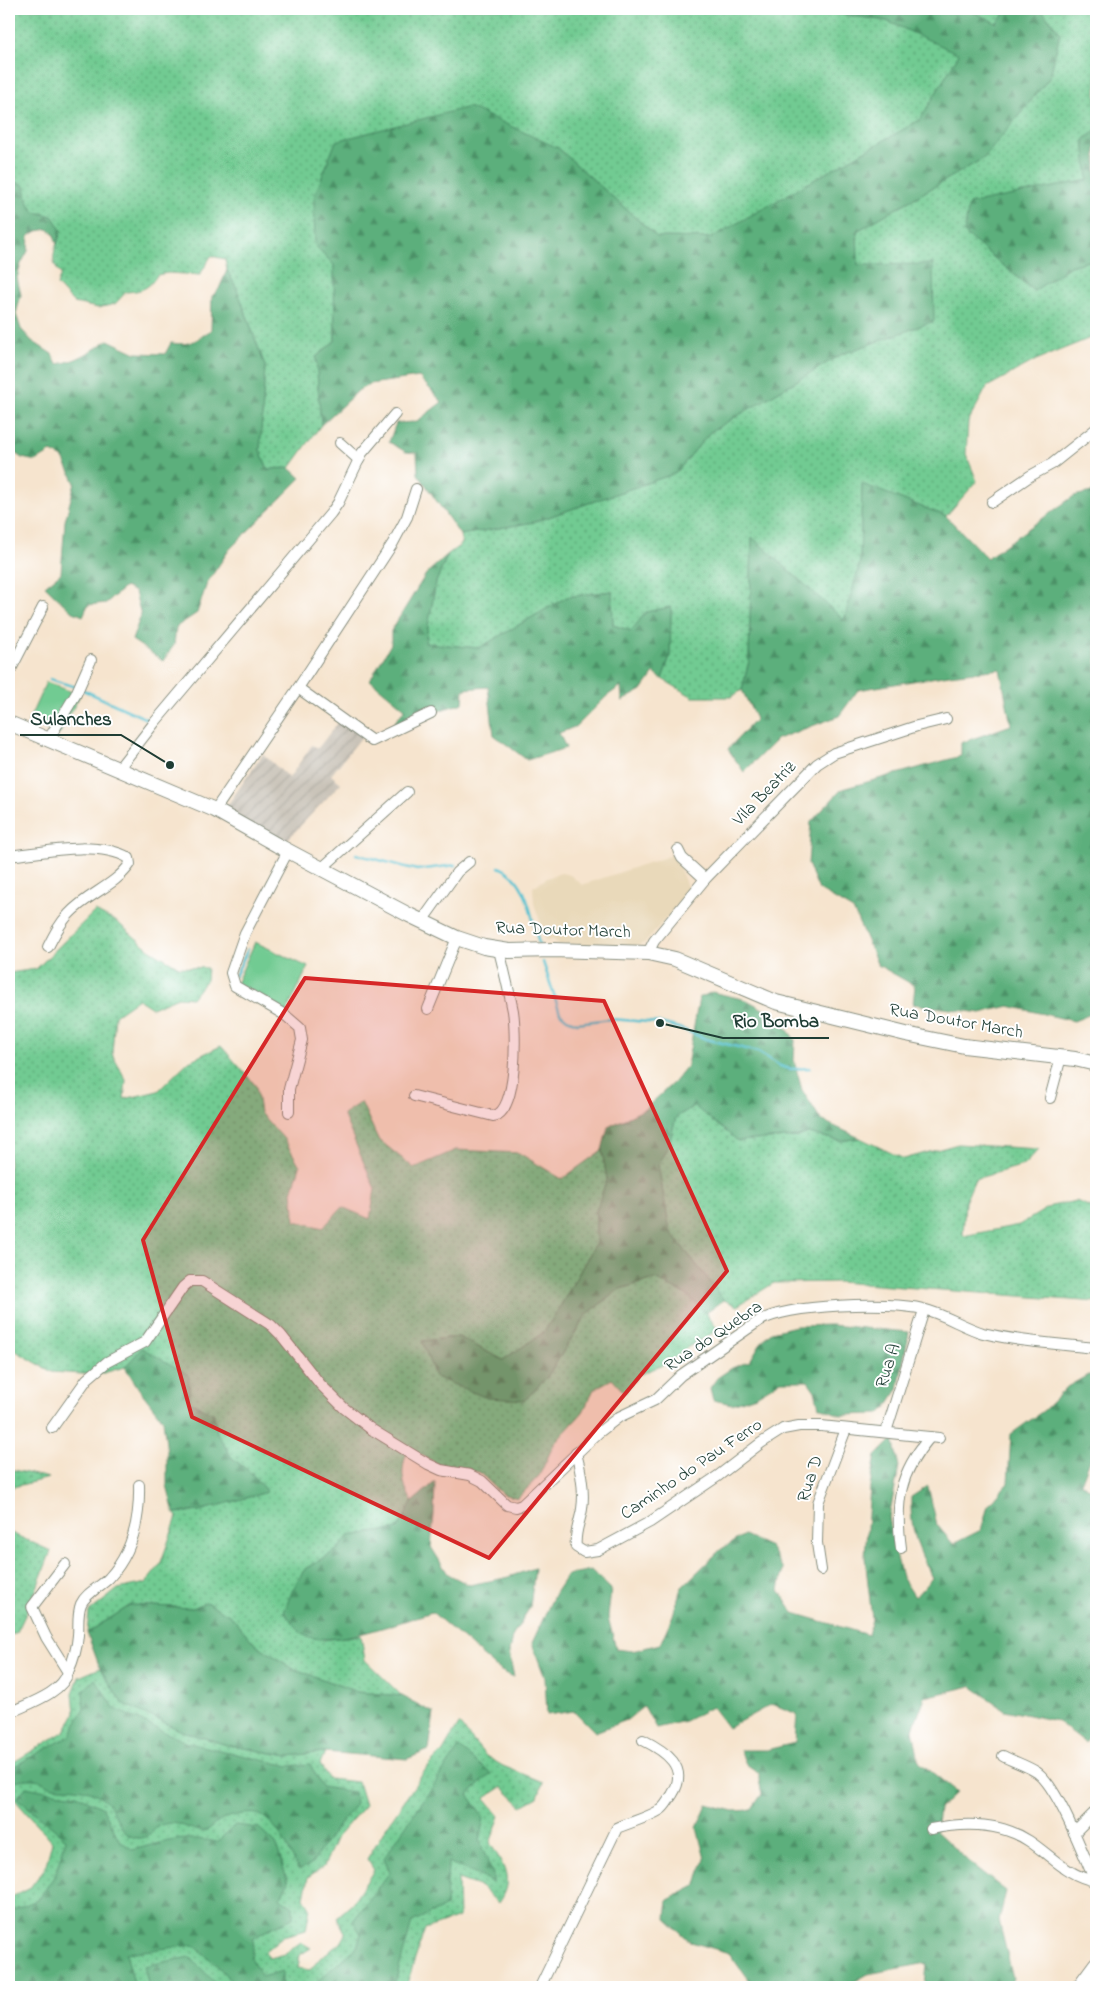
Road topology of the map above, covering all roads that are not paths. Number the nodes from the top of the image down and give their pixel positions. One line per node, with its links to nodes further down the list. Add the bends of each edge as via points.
1 (395, 414): 4 (street)
2 (1096, 429): 6 (street, via 1052,464)
3 (340, 442): 4 (street)
4 (359, 460): 15 (street, via 332,513)
5 (416, 490): 10 (street, via 393,543)
6 (992, 502)
7 (43, 607): 9 (street)
8 (91, 660): 14 (street)
9 (11, 668)
10 (298, 688): 11 (street, via 372,740); 17 (street)
11 (431, 713)
12 (946, 719): 23 (street, Vila Beatriz, via 826,757)
13 (9, 723): 14 (main road, Rua Doutor March)
14 (48, 740): 15 (main road, Rua Doutor March)
15 (119, 768): 17 (main road, Rua Doutor March)
16 (404, 790): 22 (street)
17 (215, 810): 19 (main road, Rua Doutor March)
18 (678, 850): 23 (street, via 682,858)
19 (288, 851): 22 (main road, Rua Doutor March); 34 (street, via 245,933 232,973 235,986 285,1015 300,1028 302,1040 289,1089)
20 (9, 856): 26 (street, via 79,849 100,850 129,858 130,864 119,876 70,912)
21 (469, 862): 24 (street, via 457,872)
22 (321, 869): 24 (main road, Rua Doutor March)
23 (705, 879): 28 (street, Vila Beatriz, via 654,941)
24 (422, 921): 25 (main road, Rua Doutor March)
25 (457, 938): 27 (main road, Rua Doutor March); 29 (street)
26 (48, 947)
27 (499, 950): 28 (main road, Rua Doutor March); 32 (street, via 513,1012 514,1053 510,1092 503,1110 493,1116)
28 (648, 953): 30 (main road, Rua Doutor March, via 676,959 776,1002 964,1046)
29 (428, 1009)
30 (1061, 1057): 31 (main road, Rua Doutor March); 33 (street)
31 (1096, 1064)
32 (414, 1096)
33 (1050, 1098)
34 (289, 1112)
35 (924, 1310): 36 (street, Rua do Quebra, via 982,1332); 39 (street, Rua A); 40 (street, Rua do Quebra, via 904,1306 840,1306 770,1315 682,1375 656,1400 619,1417)
36 (1096, 1348)
37 (52, 1428): 40 (street, Rua do Quebra, via 87,1379 107,1362 145,1342 190,1281 202,1282 271,1325 320,1384 371,1429 441,1470 470,1475 482,1481 507,1506 522,1506)
38 (846, 1429): 39 (street, Caminho do Pau Ferro); 40 (street, Caminho do Pau Ferro, via 799,1426 783,1430 650,1522 590,1552 580,1551 575,1542 583,1494); 44 (street, Rua D, via 818,1504 817,1542)
39 (886, 1432): 42 (street, Caminho do Pau Ferro, via 935,1438 915,1454 905,1473 900,1495)
40 (576, 1454)
41 (138, 1486): 45 (street, via 139,1514 135,1532 121,1562 82,1603 78,1612 75,1658)
42 (901, 1548)
43 (65, 1564): 45 (street, via 32,1607)
44 (821, 1570)
45 (68, 1672): 46 (street, via 58,1688)
46 (9, 1713)
47 (643, 1740): 54 (street, via 662,1750 677,1767 675,1790 662,1810 617,1828)
48 (1003, 1756): 51 (street, via 1038,1773 1048,1784)
49 (1096, 1811): 51 (street)
50 (931, 1829): 52 (street, via 954,1825 1001,1828 1030,1842 1070,1872)
51 (1074, 1833): 52 (street)
52 (1096, 1882)
53 (1096, 1964): 55 (main road)
54 (540, 1987)
55 (1079, 1987)

